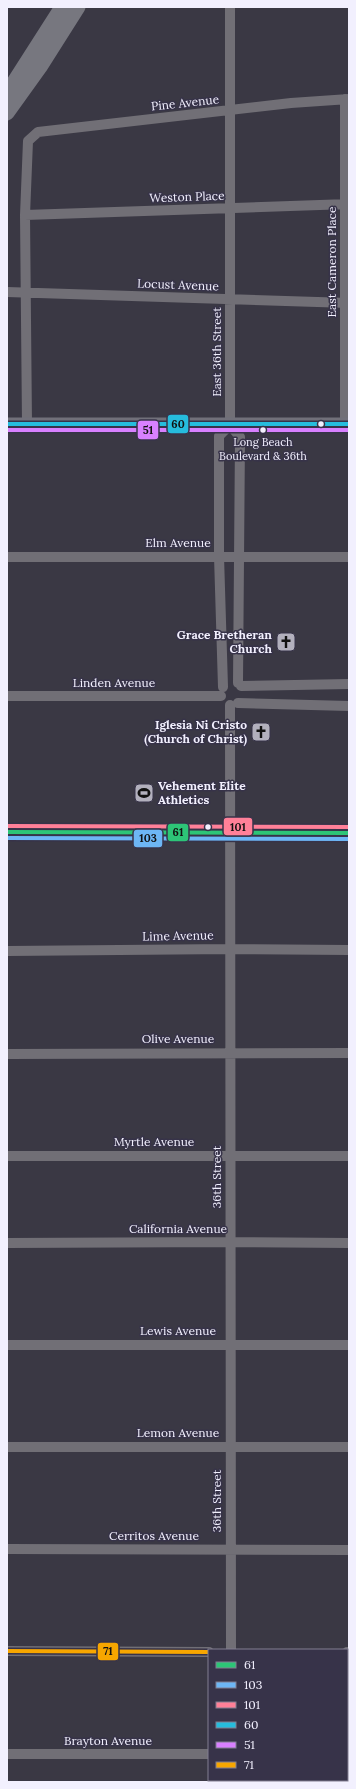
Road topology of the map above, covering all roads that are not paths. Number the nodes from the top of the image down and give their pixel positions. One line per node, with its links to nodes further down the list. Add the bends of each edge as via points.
1 (230, 7): 6 (street, East 36th Street)
2 (62, 12): 3 (highway); 4 (highway); 7 (highway, via 40,67)
3 (8, 77)
4 (7, 93)
5 (347, 99): 6 (street, Pine Avenue); 8 (street, East Cameron Place)
6 (231, 110): 9 (street, East 36th Street); 10 (street, Pine Avenue, via 38,132 28,140)
7 (7, 111)
8 (347, 204): 9 (street, Weston Place); 14 (street, East Cameron Place)
9 (230, 208): 10 (street, Weston Place); 13 (street, East 36th Street)
10 (25, 215): 12 (street)
11 (7, 292): 12 (street, Locust Avenue)
12 (27, 293): 13 (street, Locust Avenue); 16 (street)
13 (230, 300): 14 (street, Locust Avenue); 18 (street, East 36th Street)
14 (347, 304): 17 (street, East Cameron Place)
15 (7, 424): 16 (main road)
16 (27, 424): 18 (main road)
17 (347, 424): 18 (main road)
18 (230, 425): 19 (street, via 219,436); 20 (street, via 240,437)
19 (219, 556): 20 (street, Elm Avenue); 21 (street, Elm Avenue); 25 (street)
20 (240, 556): 22 (street, Elm Avenue); 23 (street)
21 (7, 557)
22 (349, 557)
23 (239, 684): 24 (street); 25 (street, via 231,682); 27 (street, via 244,693 243,697)
24 (349, 684)
25 (222, 691): 26 (street, Linden Avenue); 27 (street, via 224,702)
26 (7, 696)
27 (234, 704): 28 (street); 30 (street, 36th Street)
28 (349, 706)
29 (7, 832): 30 (main road)
30 (231, 833): 31 (main road); 32 (street, 36th Street)
31 (349, 833)
32 (231, 949): 33 (street, Lime Avenue); 34 (street, Lime Avenue); 35 (street, 36th Street)
33 (349, 950)
34 (7, 951)
35 (231, 1052): 36 (street, Olive Avenue); 37 (street, Olive Avenue); 38 (street, 36th Street)
36 (349, 1053)
37 (7, 1054)
38 (231, 1154): 39 (street, Myrtle Avenue); 40 (street, Myrtle Avenue); 41 (street, 36th Street)
39 (7, 1156)
40 (349, 1156)
41 (230, 1242): 42 (street, California Avenue); 43 (street, California Avenue); 44 (street, 36th Street)
42 (7, 1243)
43 (349, 1243)
44 (229, 1344): 45 (street, Lewis Avenue); 46 (street, Lewis Avenue); 47 (street, 36th Street)
45 (7, 1345)
46 (349, 1345)
47 (230, 1446): 48 (street, Lemon Avenue); 49 (street, Lemon Avenue); 51 (street, 36th Street)
48 (7, 1447)
49 (349, 1448)
50 (7, 1549): 51 (street, Cerritos Avenue)
51 (230, 1549): 52 (street, Cerritos Avenue); 53 (street, 36th Street)
52 (349, 1550)
53 (230, 1649)
54 (7, 1651): 55 (street)
55 (208, 1652)
56 (7, 1754): 57 (street, Brayton Avenue)
57 (208, 1754)

